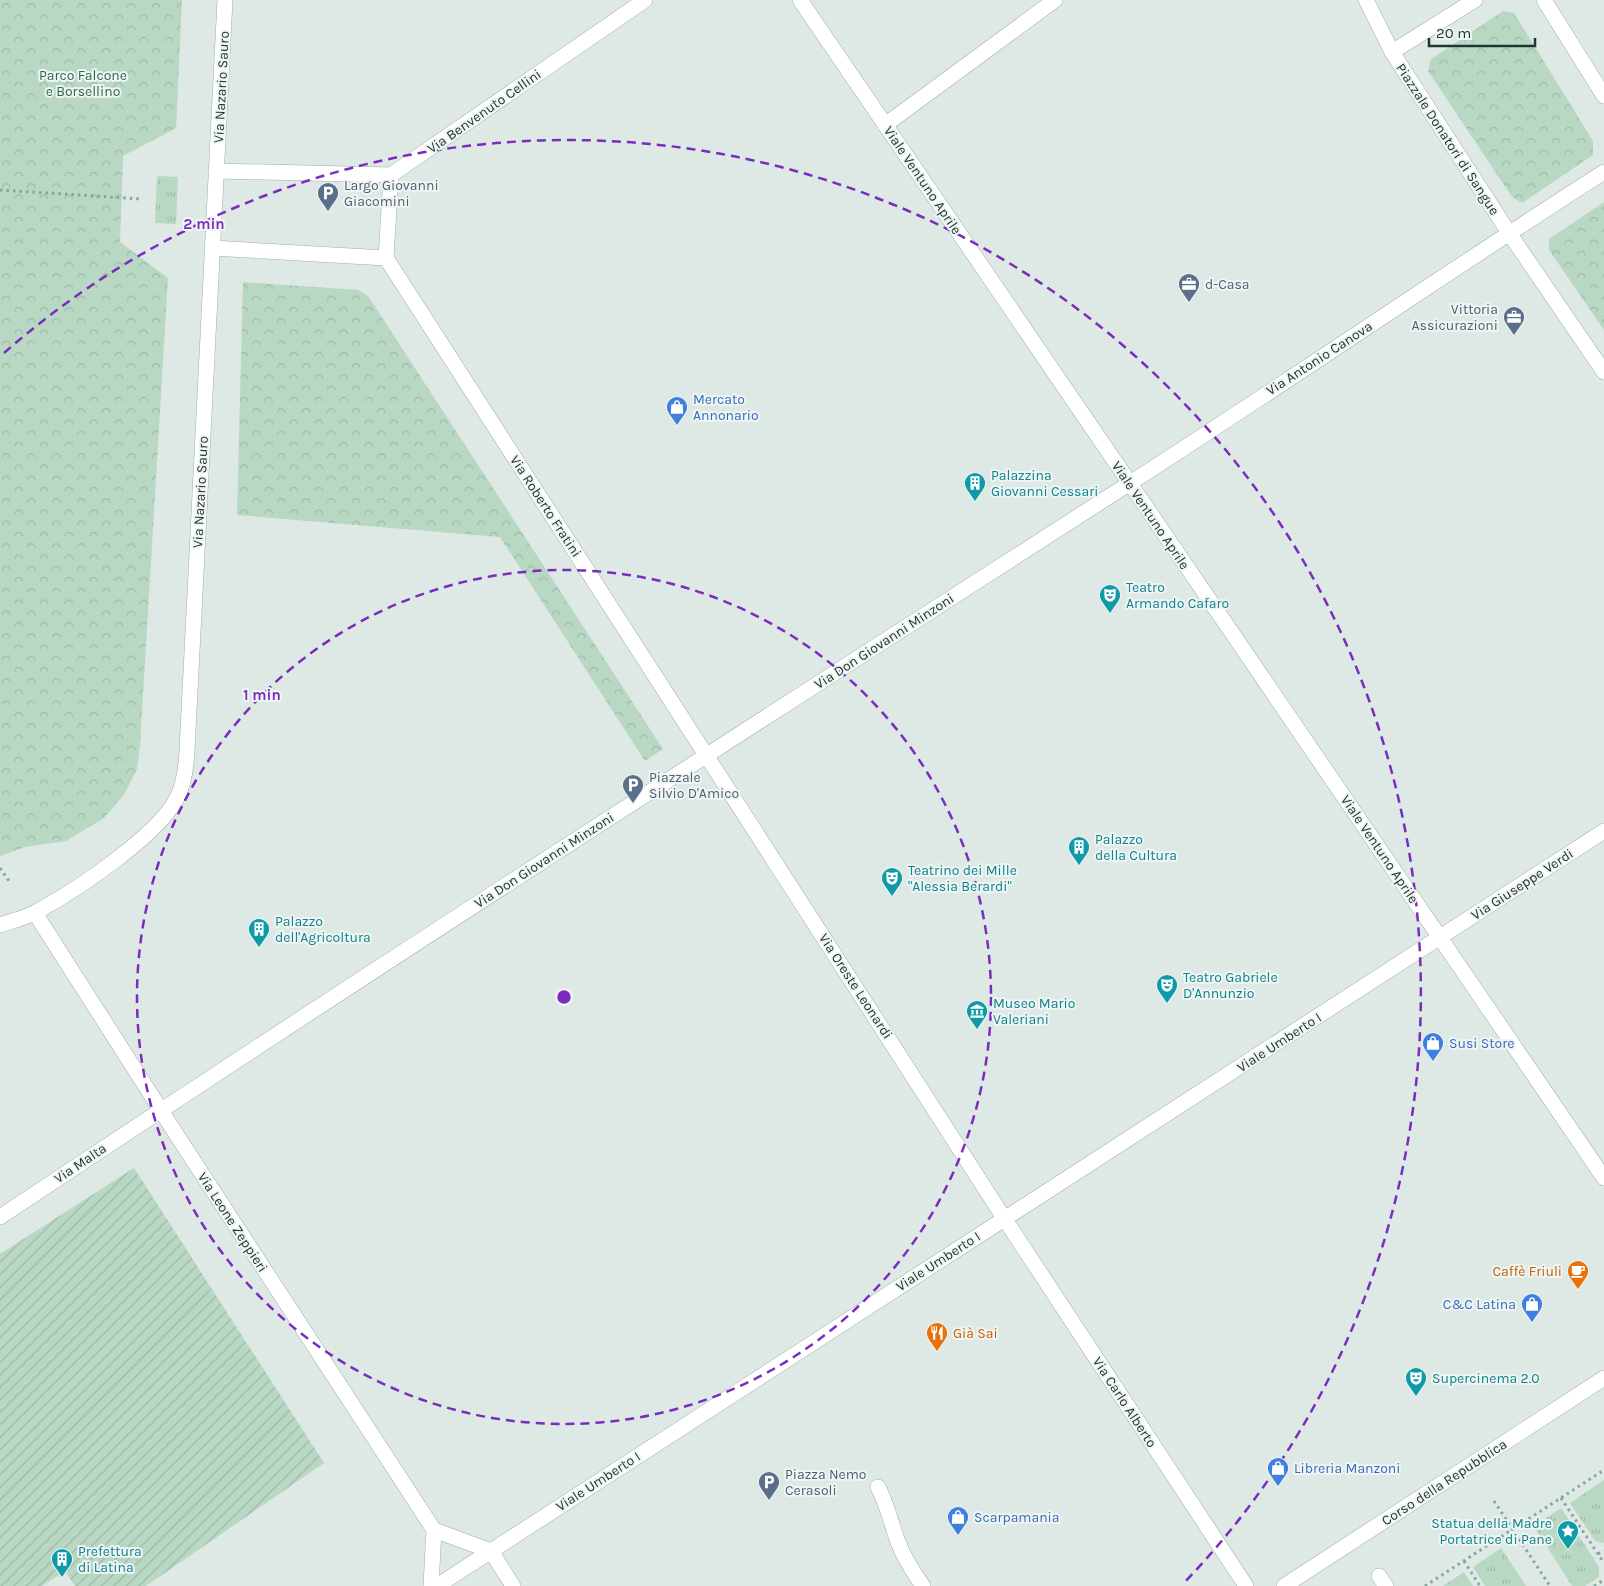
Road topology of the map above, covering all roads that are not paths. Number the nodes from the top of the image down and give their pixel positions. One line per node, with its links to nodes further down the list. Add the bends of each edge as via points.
1 (225, 0): 11 (street, Via Nazario Sauro)
2 (645, 0): 13 (street, Via Benvenuto Cellini)
3 (800, 0): 10 (street, Viale Ventuno Aprile)
4 (1055, 0): 10 (street)
5 (1366, 0): 8 (street)
6 (1474, 0): 8 (street, Piazzale Donatori di Sangue)
7 (1544, 0): 9 (street)
8 (1392, 52): 14 (street, Piazzale Donatori di Sangue)
9 (1604, 96)
10 (885, 125): 18 (street, Viale Ventuno Aprile)
11 (216, 170): 13 (street); 15 (street, Via Nazario Sauro)
12 (1604, 172): 14 (street)
13 (391, 175): 16 (street)
14 (1509, 233): 17 (street, Piazzale Donatori di Sangue); 18 (street, Via Antonio Canova)
15 (212, 248): 16 (street); 21 (street, Via Nazario Sauro, via 186,764 180,792 166,815 147,835 98,873)
16 (386, 258): 19 (street, Via Roberto Fratini)
17 (1604, 372)
18 (1130, 483): 19 (street, Via Don Giovanni Minzoni); 23 (street, Viale Ventuno Aprile)
19 (705, 755): 24 (street, Via Don Giovanni Minzoni); 27 (street, Via Oreste Leonardi)
20 (1604, 831): 23 (street, Via Giuseppe Verdi)
21 (35, 913): 22 (street, Via Nazario Sauro); 24 (street, Via Leone Zeppieri)
22 (0, 925)
23 (1440, 937): 25 (street, Viale Ventuno Aprile); 27 (street, Viale Umberto I)
24 (160, 1110): 26 (street, Via Malta); 30 (street, Via Leone Zeppieri)
25 (1604, 1178)
26 (0, 1217)
27 (1004, 1218): 31 (street, Viale Umberto I); 36 (street, Via Carlo Alberto)
28 (1604, 1378): 37 (street, Corso della Repubblica)
29 (878, 1487): 35 (street, via 903,1555)
30 (434, 1530): 31 (street); 32 (street)
31 (491, 1551): 33 (street, Viale Umberto I); 34 (street)
32 (431, 1586)
33 (436, 1586)
34 (513, 1586)
35 (923, 1586)
36 (1246, 1586)
37 (1284, 1586)

